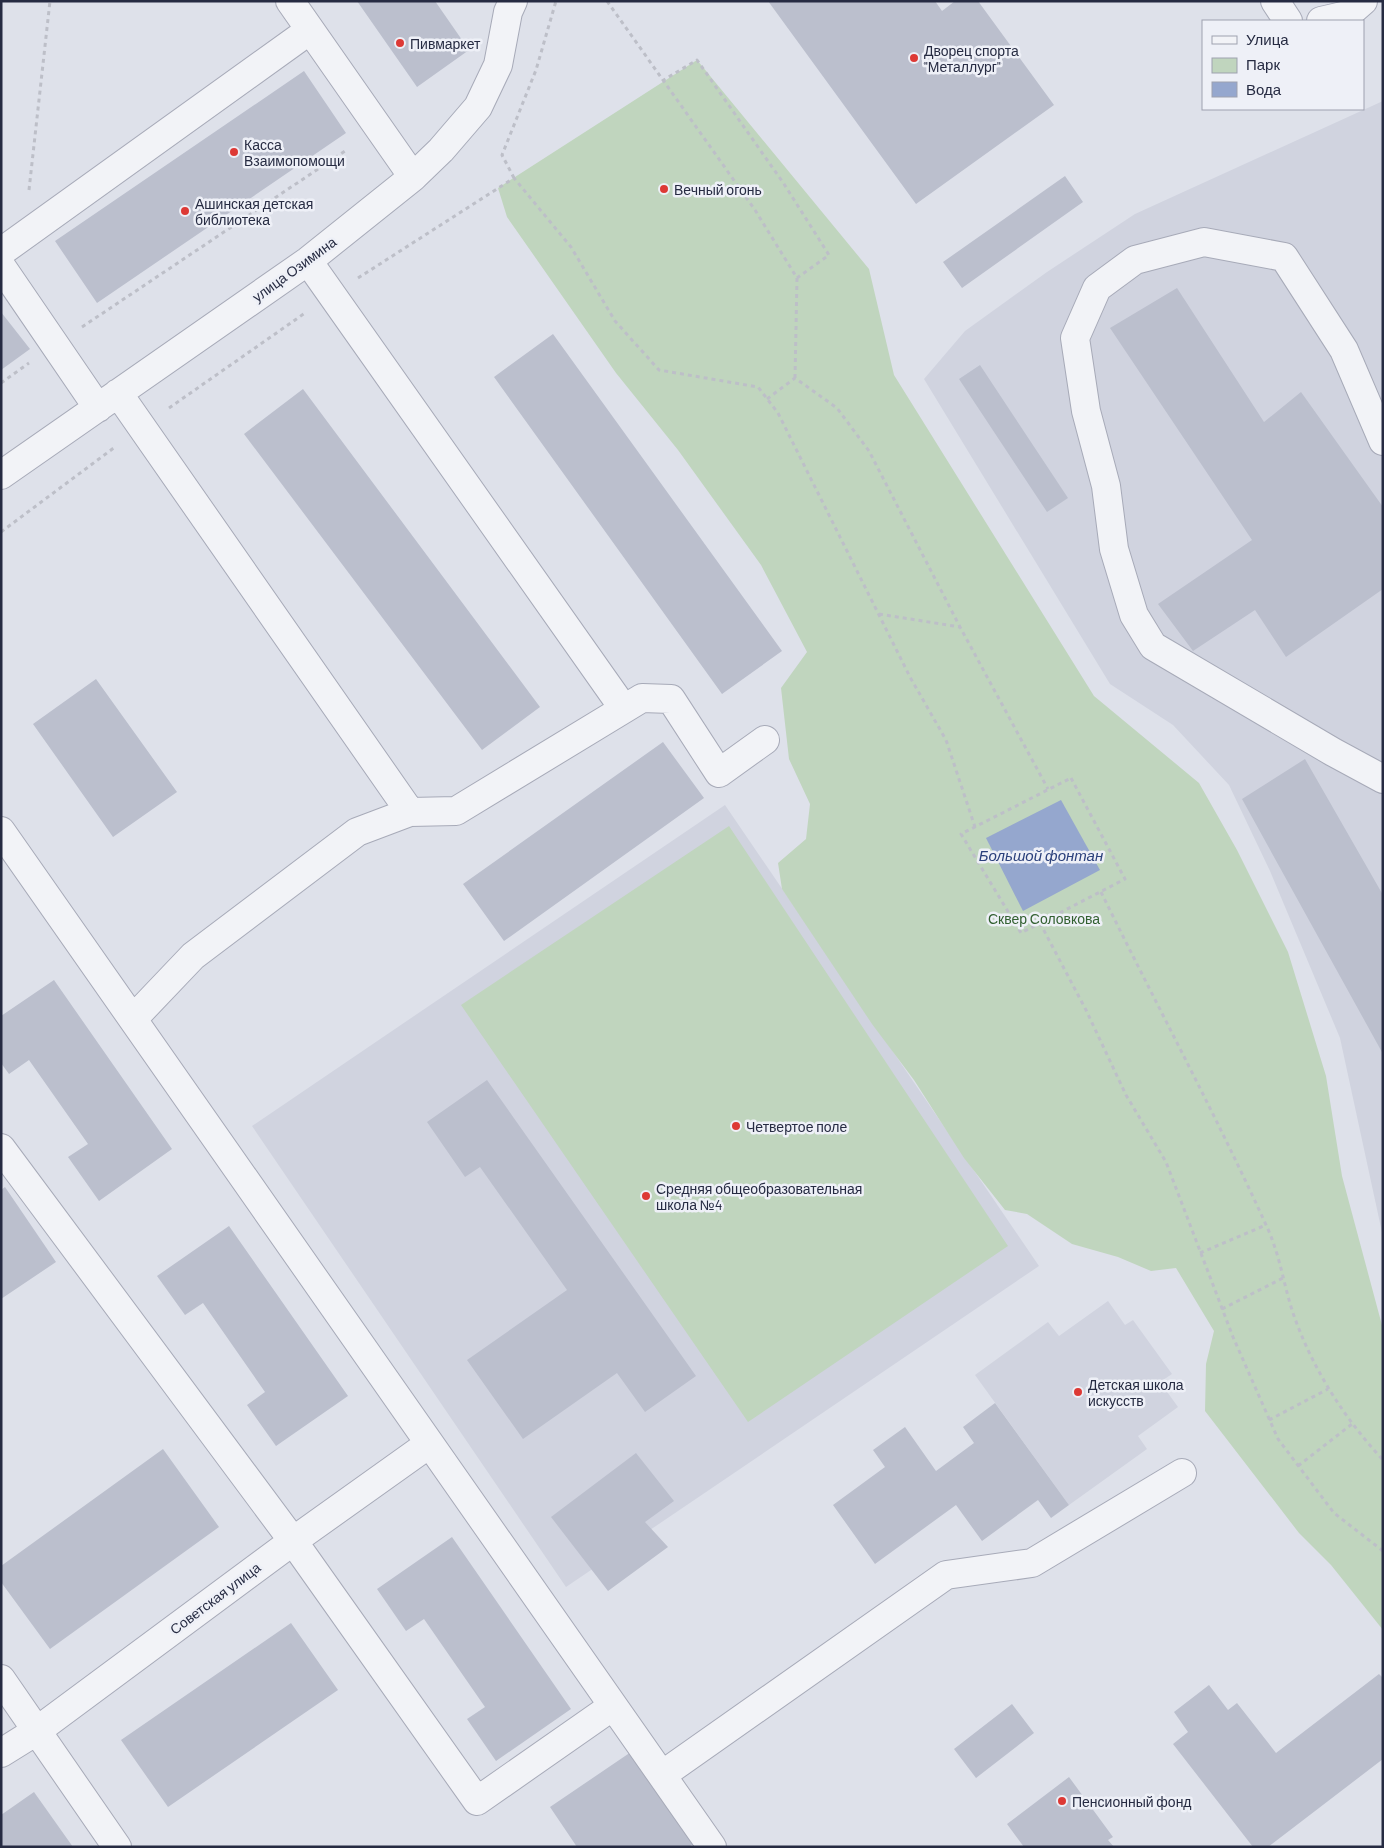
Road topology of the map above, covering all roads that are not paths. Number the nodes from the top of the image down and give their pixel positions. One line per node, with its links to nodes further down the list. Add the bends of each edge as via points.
1 (290, 1): 7 (street)
2 (1275, 1): 5 (street)
3 (1363, 1): 6 (street, via 1347,15)
4 (507, 5): 8 (street, улица Озимина, via 498,65 478,108)
5 (1287, 20)
6 (1325, 20)
7 (310, 30): 8 (street); 9 (street)
8 (413, 176): 10 (street, улица Озимина)
9 (1, 252)
10 (308, 261): 12 (street, улица Озимина); 15 (street)
11 (1, 266): 12 (street, via 54,345)
12 (108, 401): 14 (street, улица Озимина); 18 (street, via 142,427)
13 (1383, 440): 17 (street, via 1344,350 1284,258 1204,242 1135,260 1097,288 1076,338 1086,411 1106,486 1114,549 1134,615 1153,646)
14 (1, 475)
15 (624, 709): 16 (street, via 642,698 671,699 719,773); 18 (street, via 456,811)
16 (765, 740)
17 (1383, 779)
18 (410, 812): 20 (street, via 357,832 193,956)
19 (1, 831): 20 (street)
20 (133, 1019): 22 (street)
21 (1, 1148): 24 (street)
22 (430, 1444): 24 (street, Советская улица); 26 (street)
23 (1182, 1473): 29 (street, via 1032,1562 946,1575)
24 (293, 1540): 26 (street, via 477,1800); 27 (street, Советская улица)
25 (1, 1678): 27 (street)
26 (613, 1706): 29 (street)
27 (38, 1730): 28 (street, Советская улица); 30 (street)
28 (1, 1753)
29 (662, 1775): 31 (street)
30 (117, 1847)
31 (712, 1847)

